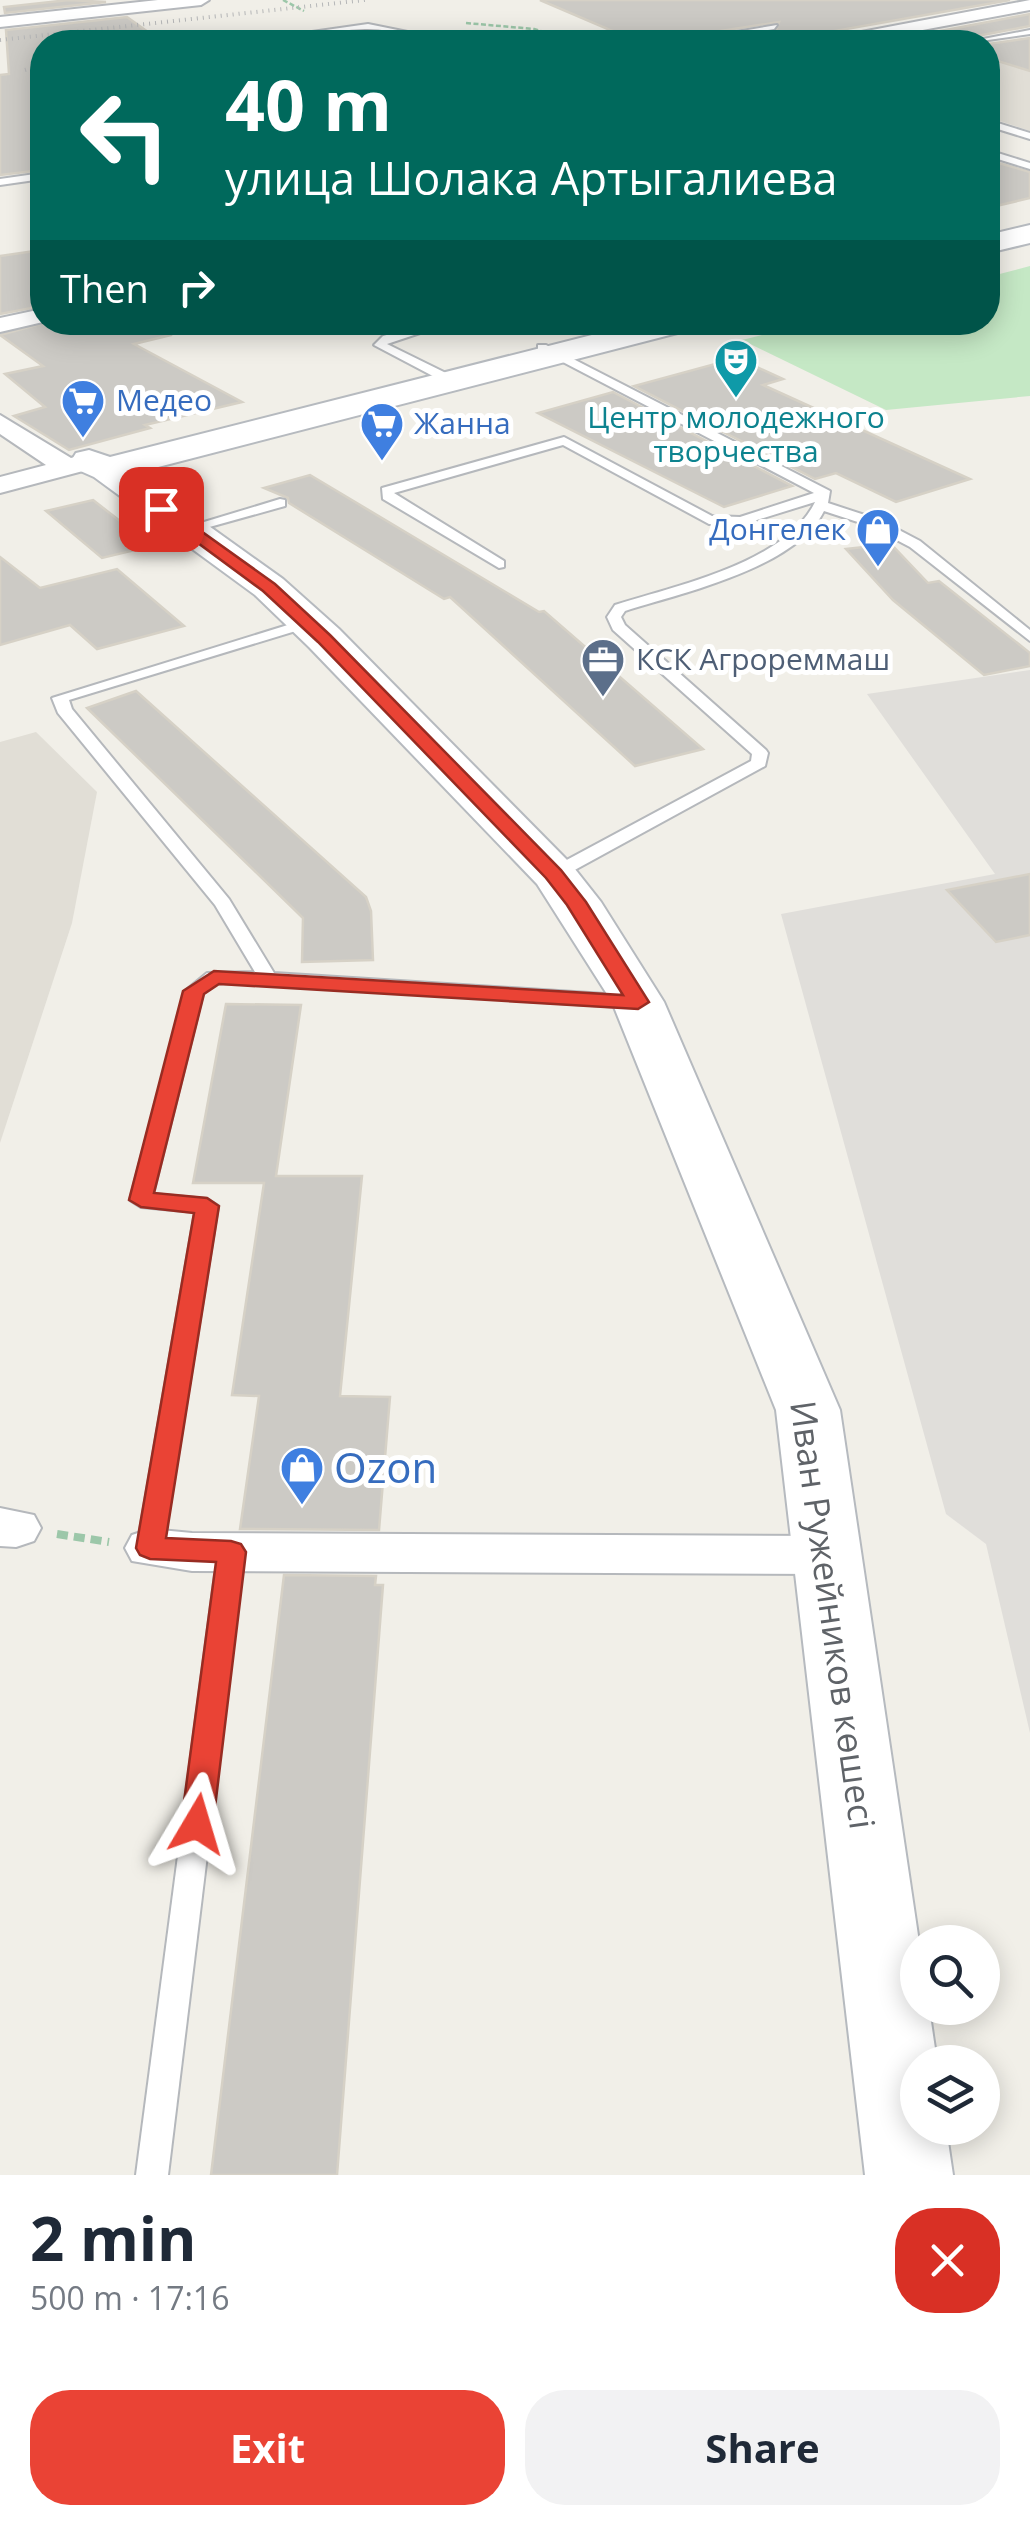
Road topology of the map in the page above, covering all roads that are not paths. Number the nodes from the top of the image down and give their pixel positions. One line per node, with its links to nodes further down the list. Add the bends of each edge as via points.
1 (201, 0): 3 (street)
2 (1030, 5): 8 (street)
3 (0, 22)
4 (774, 27): 7 (lane)
5 (337, 30): 6 (lane)
6 (392, 30)
7 (755, 30)
8 (899, 30)
9 (1030, 32): 10 (lane)
10 (1000, 38)
11 (1000, 127): 12 (lane)
12 (1030, 136)
13 (1000, 157): 14 (lane)
14 (1030, 166)
15 (30, 178): 16 (lane)
16 (0, 182)
17 (1030, 224): 18 (main road)
18 (1000, 231)
19 (1030, 234): 20 (main road)
20 (1000, 241)
21 (30, 319): 22 (street)
22 (0, 325)
23 (398, 335): 26 (lane, via 380,344)
24 (598, 335): 25 (main road)
25 (549, 351): 26 (main road); 30 (lane)
26 (445, 377): 28 (main road)
27 (0, 423): 28 (street)
28 (87, 466): 29 (street); 32 (main road, Иван Ружейников көшесі)
29 (0, 485)
30 (824, 500): 33 (lane, via 741,521 709,520 564,441 387,492); 35 (lane, via 914,544); 36 (lane, via 799,533 740,568 620,608 614,617 618,627 760,753 759,762)
31 (280, 503): 32 (lane)
32 (188, 529): 34 (main road, Иван Ружейников көшесі)
33 (499, 564)
34 (306, 623): 36 (main road, Иван Ружейников көшесі); 37 (lane, via 60,698 222,903)
35 (1030, 637)
36 (554, 874): 38 (main road, Иван Ружейников көшесі)
37 (268, 978): 38 (lane); 39 (lane, via 214,977 194,991 141,1200 207,1206)
38 (638, 1002): 41 (main road, Иван Ружейников көшесі, via 808,1410)
39 (150, 1548): 40 (street)
40 (231, 1552): 41 (street); 42 (lane)
41 (828, 1555): 43 (main road, Иван Ружейников көшесі)
42 (152, 2175)
43 (909, 2175)

